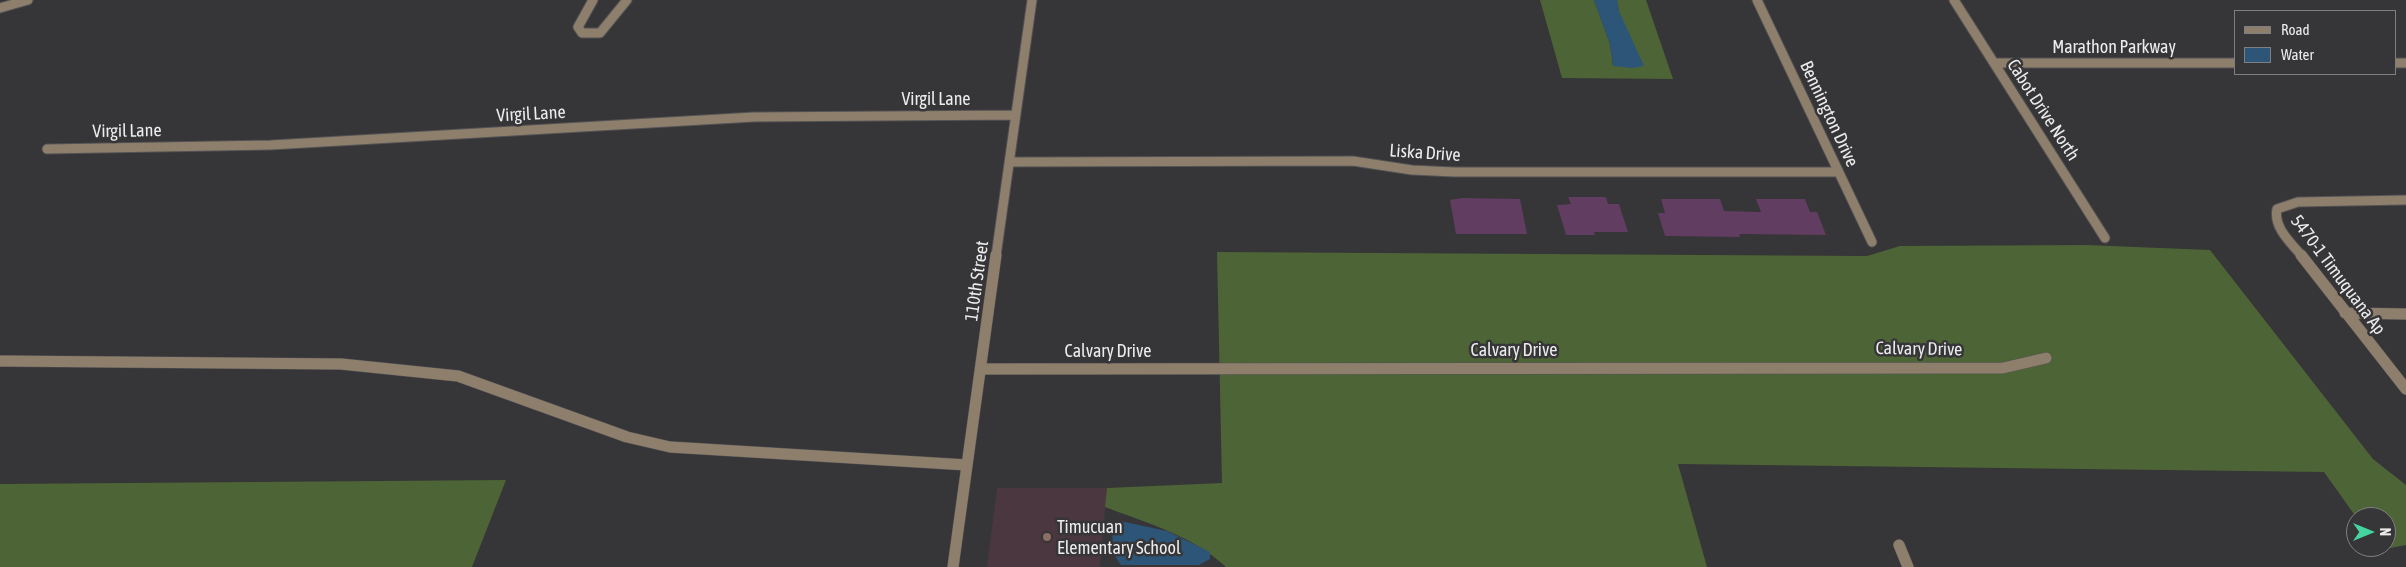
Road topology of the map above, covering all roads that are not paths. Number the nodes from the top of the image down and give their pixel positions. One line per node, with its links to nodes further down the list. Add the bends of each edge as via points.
1 (28, 0): 7 (street)
2 (592, 0): 3 (street, via 578,27 582,34 600,34)
3 (626, 0)
4 (1032, 0): 10 (street, 110th Street)
5 (1757, 0): 13 (street, Bennington Drive)
6 (1954, 0): 8 (street, Cabot Drive North)
7 (0, 8)
8 (1994, 63): 9 (street, Marathon Parkway); 15 (street, Cabot Drive North)
9 (2234, 63)
10 (1016, 115): 11 (street, Virgil Lane, via 763,117 271,145); 12 (street, 110th Street)
11 (47, 150)
12 (1010, 162): 13 (street, Liska Drive, via 1353,161 1412,170 1454,172); 21 (street, 110th Street)
13 (1838, 172): 16 (street, Bennington Drive)
14 (2406, 200): 17 (street, 5470-1 Timuquana Ap, via 2298,202 2277,209 2275,217 2281,230)
15 (2105, 238)
16 (1872, 242)
17 (2345, 313): 18 (street); 22 (street, 5470-1 Timuquana Ap)
18 (2406, 314)
19 (2046, 358): 21 (street, Calvary Drive, via 2002,368)
20 (0, 361): 23 (street, via 340,364 458,376 627,437 670,447)
21 (980, 369): 23 (street, 110th Street)
22 (2406, 389)
23 (967, 465): 25 (street, 110th Street)
24 (1899, 545): 26 (street)
25 (953, 567)
26 (1908, 567)

